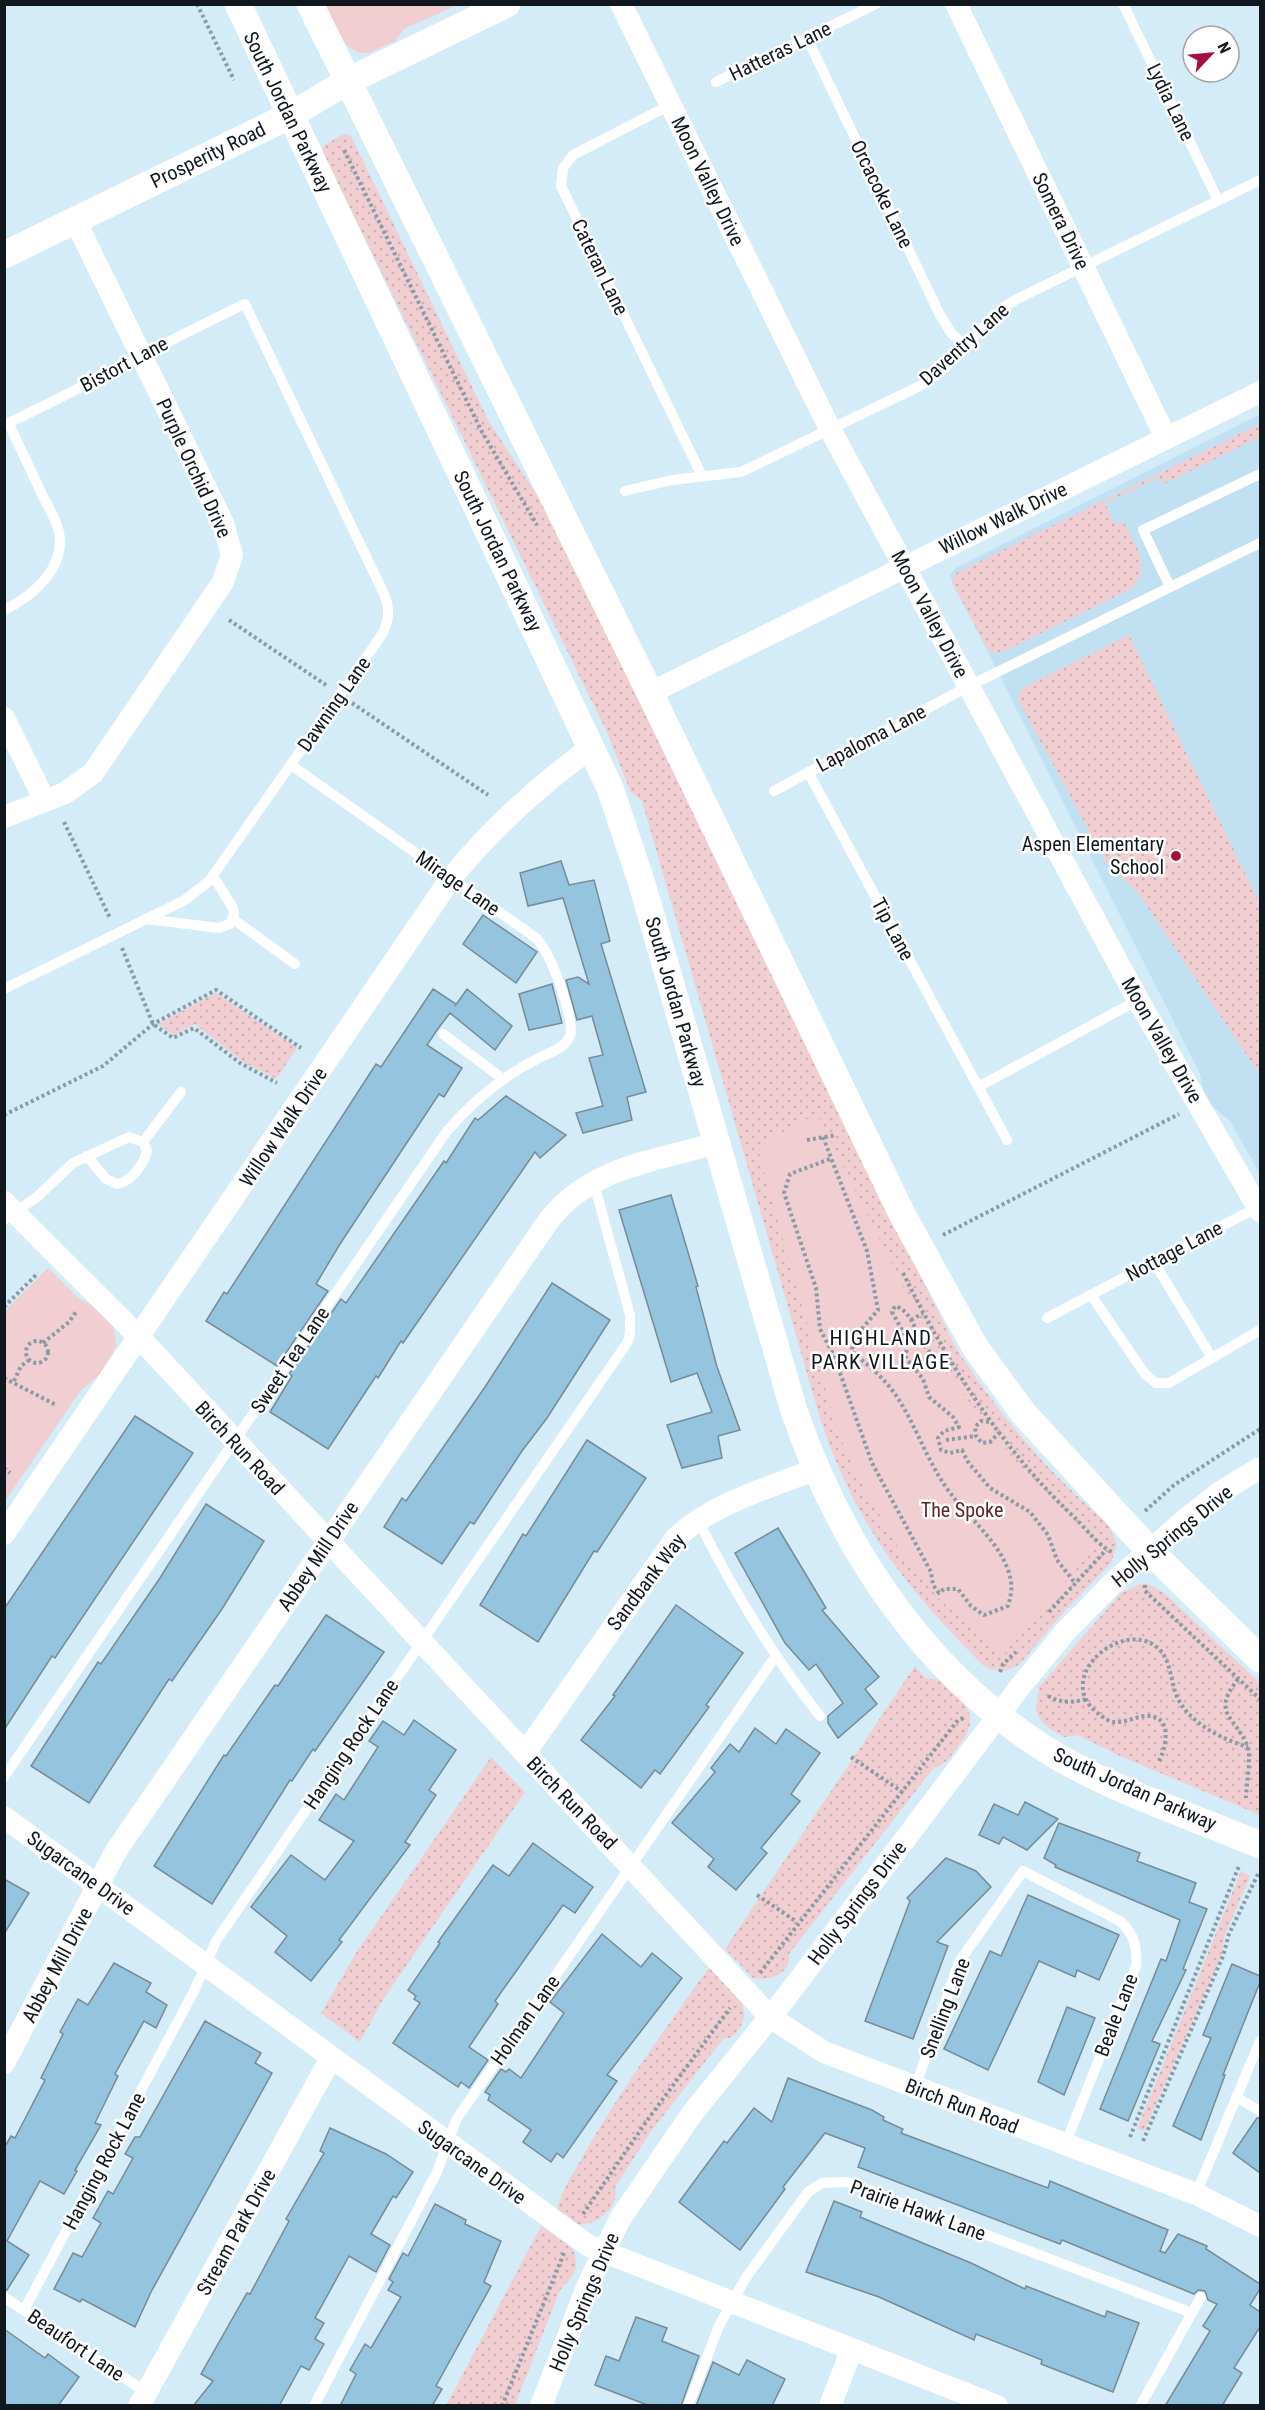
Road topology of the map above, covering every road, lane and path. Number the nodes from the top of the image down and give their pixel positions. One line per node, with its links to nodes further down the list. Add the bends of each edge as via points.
1 (197, 4): 10 (path)
2 (238, 4): 14 (street, South Jordan Parkway)
3 (310, 4): 11 (street)
4 (507, 4): 11 (street, Prosperity Road)
5 (621, 4): 13 (street, Moon Valley Drive)
6 (876, 4): 9 (lane, Hatteras Lane)
7 (956, 4): 19 (street, Somera Drive)
8 (1123, 4): 16 (lane, Lydia Lane)
9 (807, 38): 12 (lane, Hatteras Lane); 21 (lane, Orcacoke Lane, via 940,315)
10 (234, 80)
11 (348, 81): 14 (street, Prosperity Road); 36 (street)
12 (716, 82)
13 (670, 105): 25 (street, Moon Valley Drive); 28 (lane, Cateran Lane, via 573,155 563,168 561,186)
14 (290, 116): 17 (street, Prosperity Road); 39 (street, South Jordan Parkway)
15 (1260, 180): 16 (lane, Daventry Lane)
16 (1218, 200): 19 (lane, Daventry Lane)
17 (75, 220): 18 (street, Prosperity Road); 22 (street, Purple Orchid Drive)
18 (4, 255)
19 (1083, 266): 21 (lane, Daventry Lane, via 1006,305); 26 (street, Somera Drive)
20 (245, 304): 22 (lane, Bistort Lane); 37 (lane, Dawning Lane, via 388,602 385,631)
21 (965, 345): 25 (lane, Daventry Lane, via 930,380)
22 (141, 355): 24 (lane, Bistort Lane); 44 (street, Purple Orchid Drive, via 223,523 232,555 223,582 93,773 65,793)
23 (1260, 392): 26 (street, Willow Walk Drive)
24 (7, 424): 33 (lane, via 54,521 60,544 54,565 39,586)
25 (830, 429): 28 (lane, Daventry Lane, via 741,472); 31 (street, Moon Valley Drive)
26 (1166, 438): 31 (street, Willow Walk Drive)
27 (1260, 474): 32 (lane, via 1143,530)
28 (702, 476): 29 (lane, Daventry Lane)
29 (625, 492)
30 (1260, 543): 32 (lane, Lapaloma Lane)
31 (904, 567): 35 (street, Moon Valley Drive); 36 (street, Willow Walk Drive)
32 (1170, 587): 35 (lane, Lapaloma Lane)
33 (4, 609)
34 (230, 620): 37 (path)
35 (969, 686): 41 (lane, Lapaloma Lane); 52 (street, Moon Valley Drive)
36 (650, 693): 108 (street, via 902,1214 975,1347 1024,1414)
37 (340, 695): 40 (lane, Dawning Lane); 43 (path)
38 (4, 718): 44 (street)
39 (592, 747): 47 (street, Willow Walk Drive, via 525,798); 68 (street, South Jordan Parkway, via 633,853)
40 (291, 765): 46 (lane, Dawning Lane); 47 (lane, Mirage Lane)
41 (808, 772): 42 (lane, Lapaloma Lane); 59 (lane, Tip Lane)
42 (774, 791)
43 (488, 795)
44 (45, 801): 45 (street, Purple Orchid Drive)
45 (4, 817)
46 (213, 876): 48 (lane, Dawning Lane, via 185,900); 49 (lane, via 233,908)
47 (452, 878): 55 (lane, Mirage Lane, via 544,946 571,1028); 84 (street, Willow Walk Drive)
48 (146, 919): 49 (lane, via 219,928); 51 (lane, Dawning Lane)
49 (233, 919): 50 (lane)
50 (295, 964)
51 (4, 989)
52 (1138, 1000): 59 (lane); 72 (street, Moon Valley Drive)
53 (153, 1024): 56 (path, via 216,990); 58 (path, via 173,1038 194,1028 240,1063); 62 (path, via 103,1066)
54 (443, 1035): 57 (lane)
55 (569, 1039): 57 (lane, Sweet Tea Lane)
56 (301, 1048)
57 (503, 1079): 99 (lane, Sweet Tea Lane, via 447,1131)
58 (277, 1083)
59 (978, 1087): 66 (lane, Tip Lane)
60 (181, 1092): 67 (lane)
61 (1185, 1111): 74 (path)
62 (4, 1115)
63 (836, 1135): 64 (path)
64 (823, 1137): 65 (path); 70 (path)
65 (807, 1140)
66 (1007, 1140)
67 (143, 1142): 69 (lane, via 129,1137); 69 (lane, via 145,1156 123,1183 111,1183)
68 (717, 1143): 71 (street, Abbey Mill Drive); 102 (street, South Jordan Parkway, via 794,1411)
69 (87, 1156): 73 (lane, via 73,1163 37,1197)
70 (830, 1159): 87 (path, via 867,1251 878,1310 853,1339 852,1352); 89 (path, via 790,1174 784,1193 816,1287 820,1329)
71 (592, 1180): 107 (street, Abbey Mill Drive, via 572,1194 549,1220); 111 (lane, Hanging Rock Lane, via 630,1314 630,1334)
72 (1259, 1209): 75 (lane, Nottage Lane)
73 (8, 1212): 84 (street, Birch Run Road)
74 (933, 1241)
75 (1154, 1262): 77 (lane, Nottage Lane); 86 (lane)
76 (38, 1273): 78 (path)
77 (1091, 1295): 81 (lane, Nottage Lane); 86 (lane, via 1145,1374 1156,1383 1169,1383)
78 (4, 1307)
79 (76, 1312): 85 (path)
80 (923, 1313): 82 (path)
81 (1047, 1318)
82 (911, 1320): 90 (path, via 932,1356); 109 (path, via 902,1308 895,1306 892,1312 907,1339 906,1358 923,1379 929,1397 959,1427 944,1431 938,1438 941,1450 962,1450 990,1488 1030,1512)
83 (1260, 1330): 86 (lane)
84 (140, 1338): 99 (street, Birch Run Road); 106 (street, Willow Walk Drive)
85 (43, 1343): 88 (path, via 28,1345); 88 (path, via 46,1357 38,1363)
86 (1212, 1358)
87 (860, 1359): 89 (path); 89 (path, via 894,1393 919,1435 926,1456 1008,1569 1013,1589 1008,1606 984,1615 958,1589 939,1593 933,1585 931,1572 872,1463)
88 (29, 1360): 92 (path)
89 (836, 1363)
90 (952, 1364)
91 (4, 1378): 92 (path)
92 (14, 1380): 93 (path)
93 (56, 1405)
94 (990, 1422): 97 (path, via 981,1421 975,1427)
95 (1260, 1429): 104 (path, via 1174,1485)
96 (999, 1433): 97 (path, via 990,1442 982,1443)
97 (976, 1436): 98 (path)
98 (946, 1440)
99 (234, 1442): 107 (street, Birch Run Road); 124 (lane, Sweet Tea Lane)
100 (4, 1468): 103 (path)
101 (1260, 1468): 108 (street, Holly Springs Drive, via 1219,1493)
102 (816, 1469): 105 (street, Sandbank Way); 119 (street, South Jordan Parkway, via 846,1531 886,1596 938,1660)
103 (10, 1473)
104 (1140, 1516)
105 (697, 1520): 112 (lane, via 737,1597); 121 (street, Sandbank Way, via 665,1551)
106 (4, 1534)
107 (327, 1541): 111 (street, Birch Run Road); 133 (street, Abbey Mill Drive, via 116,1851)
108 (1151, 1552): 113 (street); 119 (street, Holly Springs Drive, via 1118,1578 1065,1632)
109 (1075, 1583)
110 (1145, 1585): 114 (path, via 1145,1591)
111 (421, 1642): 121 (street, Birch Run Road); 136 (lane, Hanging Rock Lane, via 216,1941)
112 (775, 1657): 118 (lane); 129 (lane, Holman Lane)
113 (1260, 1659)
114 (1238, 1679): 117 (path); 120 (path, via 1225,1701 1227,1717)
115 (1048, 1695): 116 (path, via 1058,1701)
116 (1087, 1699): 120 (path, via 1083,1681 1100,1654 1119,1642 1143,1641 1164,1654 1178,1699 1193,1718 1214,1733); 123 (path, via 1099,1715 1112,1722 1157,1718 1167,1738)
117 (1260, 1699)
118 (820, 1716)
119 (999, 1716): 128 (street, South Jordan Parkway, via 1038,1745 1087,1772); 137 (street, Holly Springs Drive)
120 (1248, 1747): 126 (path)
121 (525, 1753): 129 (street, Birch Run Road)
122 (851, 1757): 125 (path)
123 (1159, 1761)
124 (4, 1777)
125 (901, 1791)
126 (1246, 1798)
127 (4, 1816): 133 (street, Sugarcane Drive)
128 (1260, 1845)
129 (633, 1865): 137 (street, Birch Run Road); 146 (lane, Holman Lane, via 456,2120)
130 (1239, 1866): 144 (path)
131 (1023, 1871): 141 (lane, Snelling Lane, via 959,1962); 147 (lane, Beale Lane, via 1120,1921 1131,1934 1137,1954 1136,1966)
132 (1258, 1874): 145 (path)
133 (98, 1886): 136 (street, Sugarcane Drive); 140 (street, Abbey Mill Drive)
134 (757, 1895): 135 (path)
135 (797, 1922)
136 (205, 1965): 139 (street, Sugarcane Drive); 154 (lane, Hanging Rock Lane)
137 (770, 2017): 141 (street, Birch Run Road, via 824,2052); 150 (street, Holly Springs Drive, via 691,2115 621,2219)
138 (1260, 2041): 142 (lane)
139 (332, 2058): 146 (street, Sugarcane Drive); 157 (street, Stream Park Drive)
140 (4, 2063)
141 (915, 2088): 147 (street, Birch Run Road)
142 (1236, 2097): 143 (lane); 148 (lane)
143 (1260, 2111)
144 (1130, 2137)
145 (1143, 2141)
146 (447, 2144): 150 (street, Sugarcane Drive, via 572,2236); 159 (lane, Holman Lane, via 437,2172)
147 (1065, 2145): 148 (street, Birch Run Road)
148 (1196, 2194): 149 (street, Birch Run Road)
149 (1260, 2226)
150 (604, 2252): 153 (street, Sugarcane Drive); 160 (street, Holly Springs Drive)
151 (4, 2297): 154 (lane, Beaufort Lane)
152 (1201, 2297): 155 (lane)
153 (732, 2303): 155 (lane, Prairie Hawk Lane, via 808,2192 822,2183 838,2181); 156 (street, Sugarcane Drive); 161 (lane, Prairie Hawk Lane)
154 (24, 2310): 157 (lane, Beaufort Lane)
155 (1192, 2313): 163 (lane)
156 (852, 2349): 158 (street, Sugarcane Drive); 162 (street)
157 (143, 2399)
158 (984, 2403)
159 (314, 2406)
160 (540, 2406)
161 (688, 2406)
162 (830, 2406)
163 (1140, 2406)

